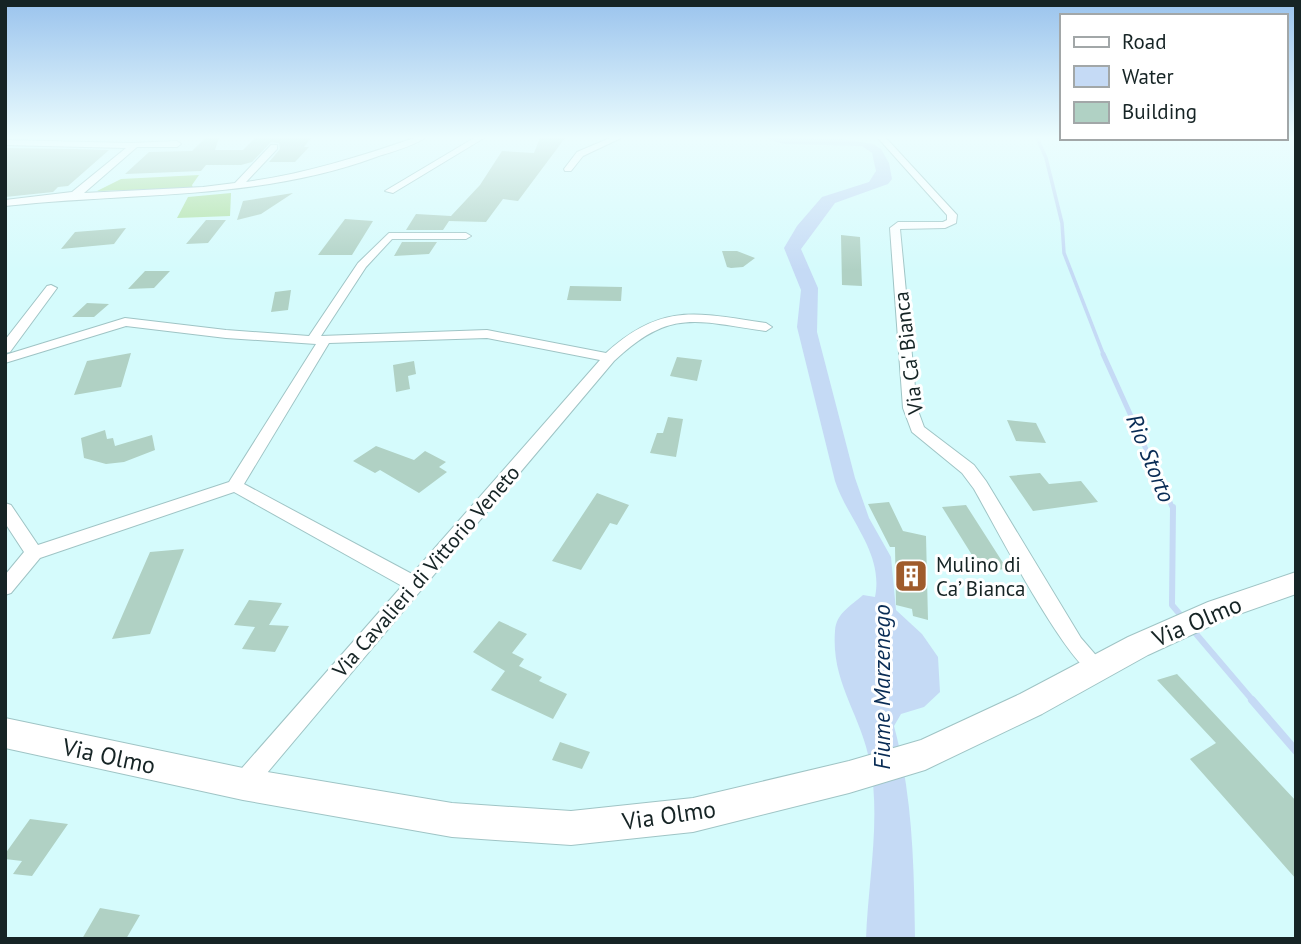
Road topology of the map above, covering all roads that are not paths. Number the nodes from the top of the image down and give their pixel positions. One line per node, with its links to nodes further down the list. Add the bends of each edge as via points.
1 (89, 182): 8 (street)
2 (241, 182): 6 (street)
3 (257, 182): 6 (street)
4 (405, 182): 7 (street)
5 (921, 182): 23 (street, Via Ca' Bianca, via 952,221 895,228 910,408 917,429 968,469)
6 (237, 186): 8 (street)
7 (390, 191)
8 (72, 196): 9 (street)
9 (5, 203)
10 (466, 236): 13 (street, via 389,236 362,265)
11 (51, 288): 14 (street)
12 (766, 327): 15 (street, Via Cavalieri di Vittorio Veneto, via 678,317 660,320 630,336)
13 (319, 339): 15 (street, via 487,334); 16 (street, via 125,322); 17 (street)
14 (5, 349)
15 (609, 358): 21 (street, Via Cavalieri di Vittorio Veneto)
16 (5, 359)
17 (234, 486): 19 (street); 21 (street)
18 (5, 509): 19 (street)
19 (34, 553): 22 (street)
20 (1296, 583): 23 (street, Via Olmo, via 1219,610)
21 (414, 584): 25 (street, Via Cavalieri di Vittorio Veneto)
22 (5, 589)
23 (1089, 672): 25 (street, Via Olmo, via 925,754 692,815 571,828 452,820)
24 (5, 733): 25 (street, Via Olmo)
25 (243, 784)

